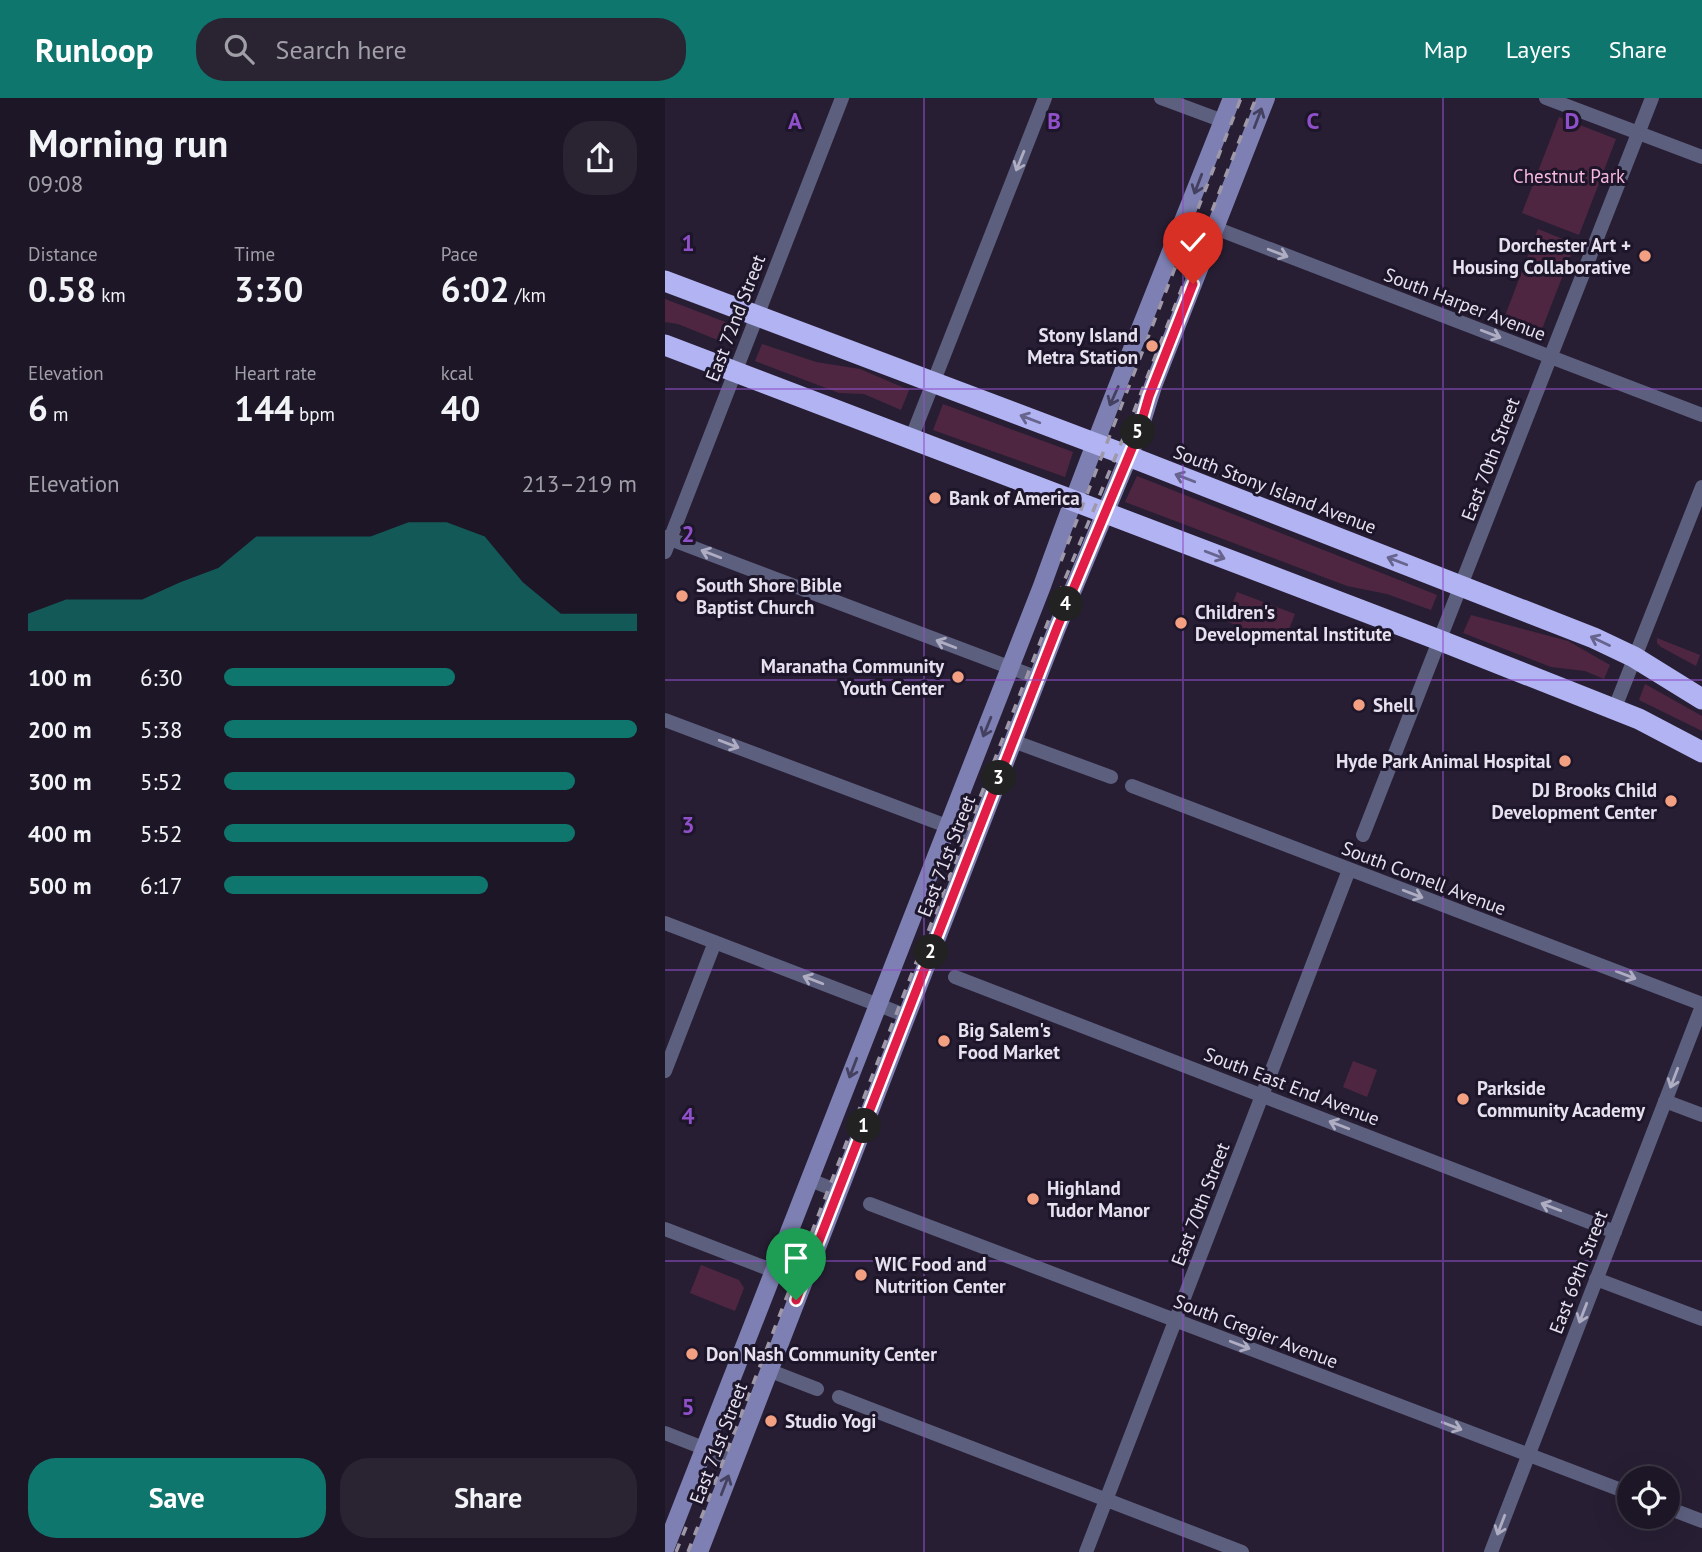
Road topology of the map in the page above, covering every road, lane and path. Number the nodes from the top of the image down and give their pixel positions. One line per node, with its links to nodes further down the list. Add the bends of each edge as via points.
1 (842, 98): 13 (street, East 72nd Street)
2 (1045, 98): 17 (street, one-way to 17)
3 (1161, 98): 8 (street)
4 (1232, 98): 8 (main road, East 71st Street)
5 (1266, 98): 11 (main road, East 71st Street, one-way to 5)
6 (1546, 98): 9 (street)
7 (1652, 98): 9 (street, East 70th Street)
8 (1223, 121): 20 (main road, East 71st Street, one-way to 20)
9 (1638, 133): 10 (street); 15 (street, East 70th Street)
10 (1702, 158)
11 (1215, 228): 15 (street, South Harper Avenue, one-way to 15); 21 (main road, East 71st Street)
12 (665, 281): 13 (highway, South Stony Island Avenue)
13 (757, 316): 16 (street, East 72nd Street); 17 (highway, South Stony Island Avenue)
14 (665, 345): 16 (highway)
15 (1550, 357): 18 (street, South Harper Avenue); 26 (street, East 70th Street)
16 (735, 372): 19 (highway); 25 (street, East 72nd Street)
17 (933, 382): 19 (street); 20 (highway, South Stony Island Avenue, one-way to 17)
18 (1702, 415)
19 (911, 439): 23 (highway)
20 (1094, 443): 21 (highway, South Stony Island Avenue); 23 (main road, East 71st Street)
21 (1129, 456): 24 (main road, East 71st Street); 26 (highway, South Stony Island Avenue, one-way to 21)
22 (1702, 488): 28 (street)
23 (1073, 500): 24 (highway); 29 (main road, East 71st Street)
24 (1106, 513): 27 (highway, one-way to 27); 30 (main road, East 71st Street)
25 (667, 542): 29 (street, one-way to 25)
26 (1461, 585): 27 (street, East 70th Street); 28 (highway, South Stony Island Avenue, one-way to 26)
27 (1439, 640): 32 (highway); 39 (street, East 70th Street)
28 (1634, 657): 31 (highway, South Stony Island Avenue); 32 (street)
29 (1010, 668): 30 (street); 38 (main road, East 71st Street, one-way to 38)
30 (1038, 678): 34 (main road, East 71st Street)
31 (1702, 699)
32 (1614, 710): 35 (highway)
33 (665, 720): 38 (street, one-way to 38)
34 (1013, 741): 36 (street); 40 (main road, East 71st Street)
35 (1702, 752)
36 (1111, 777)
37 (1132, 786): 41 (street, South Cornell Avenue)
38 (948, 827): 40 (street); 45 (main road, East 71st Street)
39 (1363, 835)
40 (977, 837): 47 (main road, East 71st Street)
41 (1349, 870): 46 (street, South Cornell Avenue, one-way to 46); 49 (street, East 70th Street)
42 (665, 923): 43 (street)
43 (715, 942): 45 (street, one-way to 43); 48 (street)
44 (955, 977): 49 (street, South East End Avenue)
45 (877, 1005): 47 (street); 52 (main road, East 71st Street, one-way to 52)
46 (1702, 1005): 50 (street, East 69th Street, one-way to 50)
47 (907, 1016): 53 (main road, East 71st Street)
48 (665, 1071)
49 (1263, 1096): 56 (street, South East End Avenue, one-way to 49); 60 (street, East 70th Street)
50 (1665, 1101): 51 (street); 56 (street, East 69th Street)
51 (1702, 1115)
52 (810, 1180): 53 (street); 57 (main road, East 71st Street)
53 (838, 1191): 61 (main road, East 71st Street)
54 (870, 1204): 60 (street, South Cregier Avenue)
55 (665, 1229): 57 (street)
56 (1615, 1231): 58 (street, East 69th Street)
57 (774, 1271): 65 (main road, East 71st Street)
58 (1596, 1279): 59 (street); 66 (street, East 69th Street, one-way to 66)
59 (1702, 1319)
60 (1176, 1321): 66 (street, South Cregier Avenue, one-way to 66); 69 (street, East 70th Street)
61 (768, 1370): 62 (street); 67 (main road, East 71st Street)
62 (817, 1389)
63 (839, 1397): 69 (street)
64 (665, 1433): 65 (street)
65 (704, 1448): 67 (street); 72 (main road, East 71st Street)
66 (1528, 1455): 68 (street, South Cregier Avenue); 76 (street, East 69th Street, one-way to 76)
67 (734, 1460): 73 (main road, East 71st Street, one-way to 67)
68 (1617, 1488)
69 (1107, 1500): 74 (street, East 70th Street); 75 (street)
70 (1680, 1513): 71 (street)
71 (1702, 1521)
72 (665, 1549)
73 (703, 1551)
74 (1086, 1552)
75 (1242, 1552)
76 (1490, 1552)

